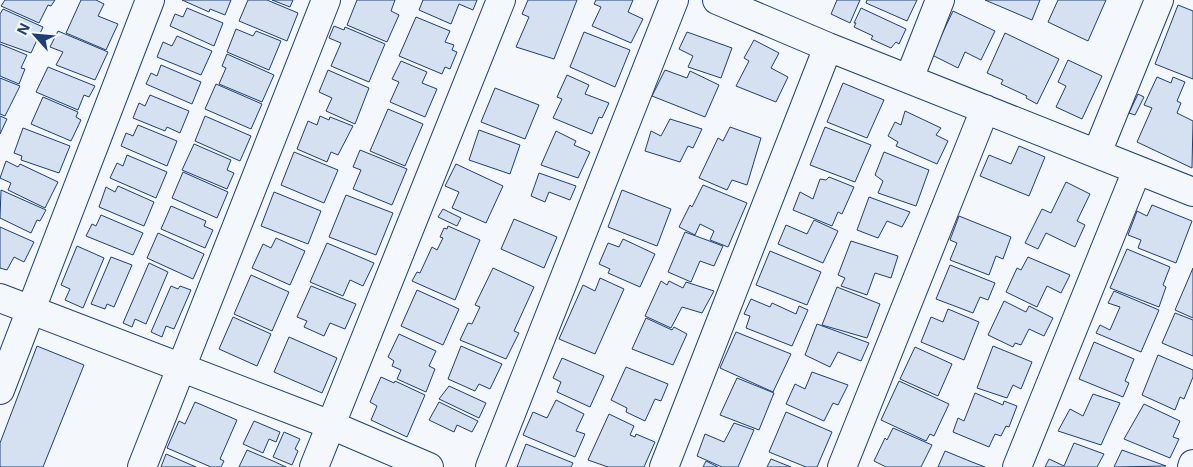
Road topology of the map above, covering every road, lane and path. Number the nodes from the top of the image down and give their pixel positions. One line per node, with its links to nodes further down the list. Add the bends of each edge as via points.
1 (150, 0): 15 (street)
2 (326, 0): 16 (street)
3 (501, 0): 18 (street)
4 (674, 0): 22 (street)
5 (718, 0): 8 (street)
6 (940, 0): 9 (street)
7 (1159, 0): 11 (street)
8 (828, 47): 9 (street); 23 (street)
9 (908, 79): 10 (street)
10 (984, 109): 11 (street); 24 (street)
11 (1097, 153): 12 (street)
12 (1137, 170): 13 (street); 25 (street)
13 (1193, 192)
14 (0, 298): 15 (street)
15 (32, 310): 16 (street); 17 (street)
16 (181, 368): 18 (street); 19 (street)
17 (0, 390)
18 (331, 424): 20 (street); 21 (street)
19 (142, 467)
20 (314, 467)
21 (429, 467)
22 (490, 467)
23 (664, 467)
24 (842, 467)
25 (1017, 467)

